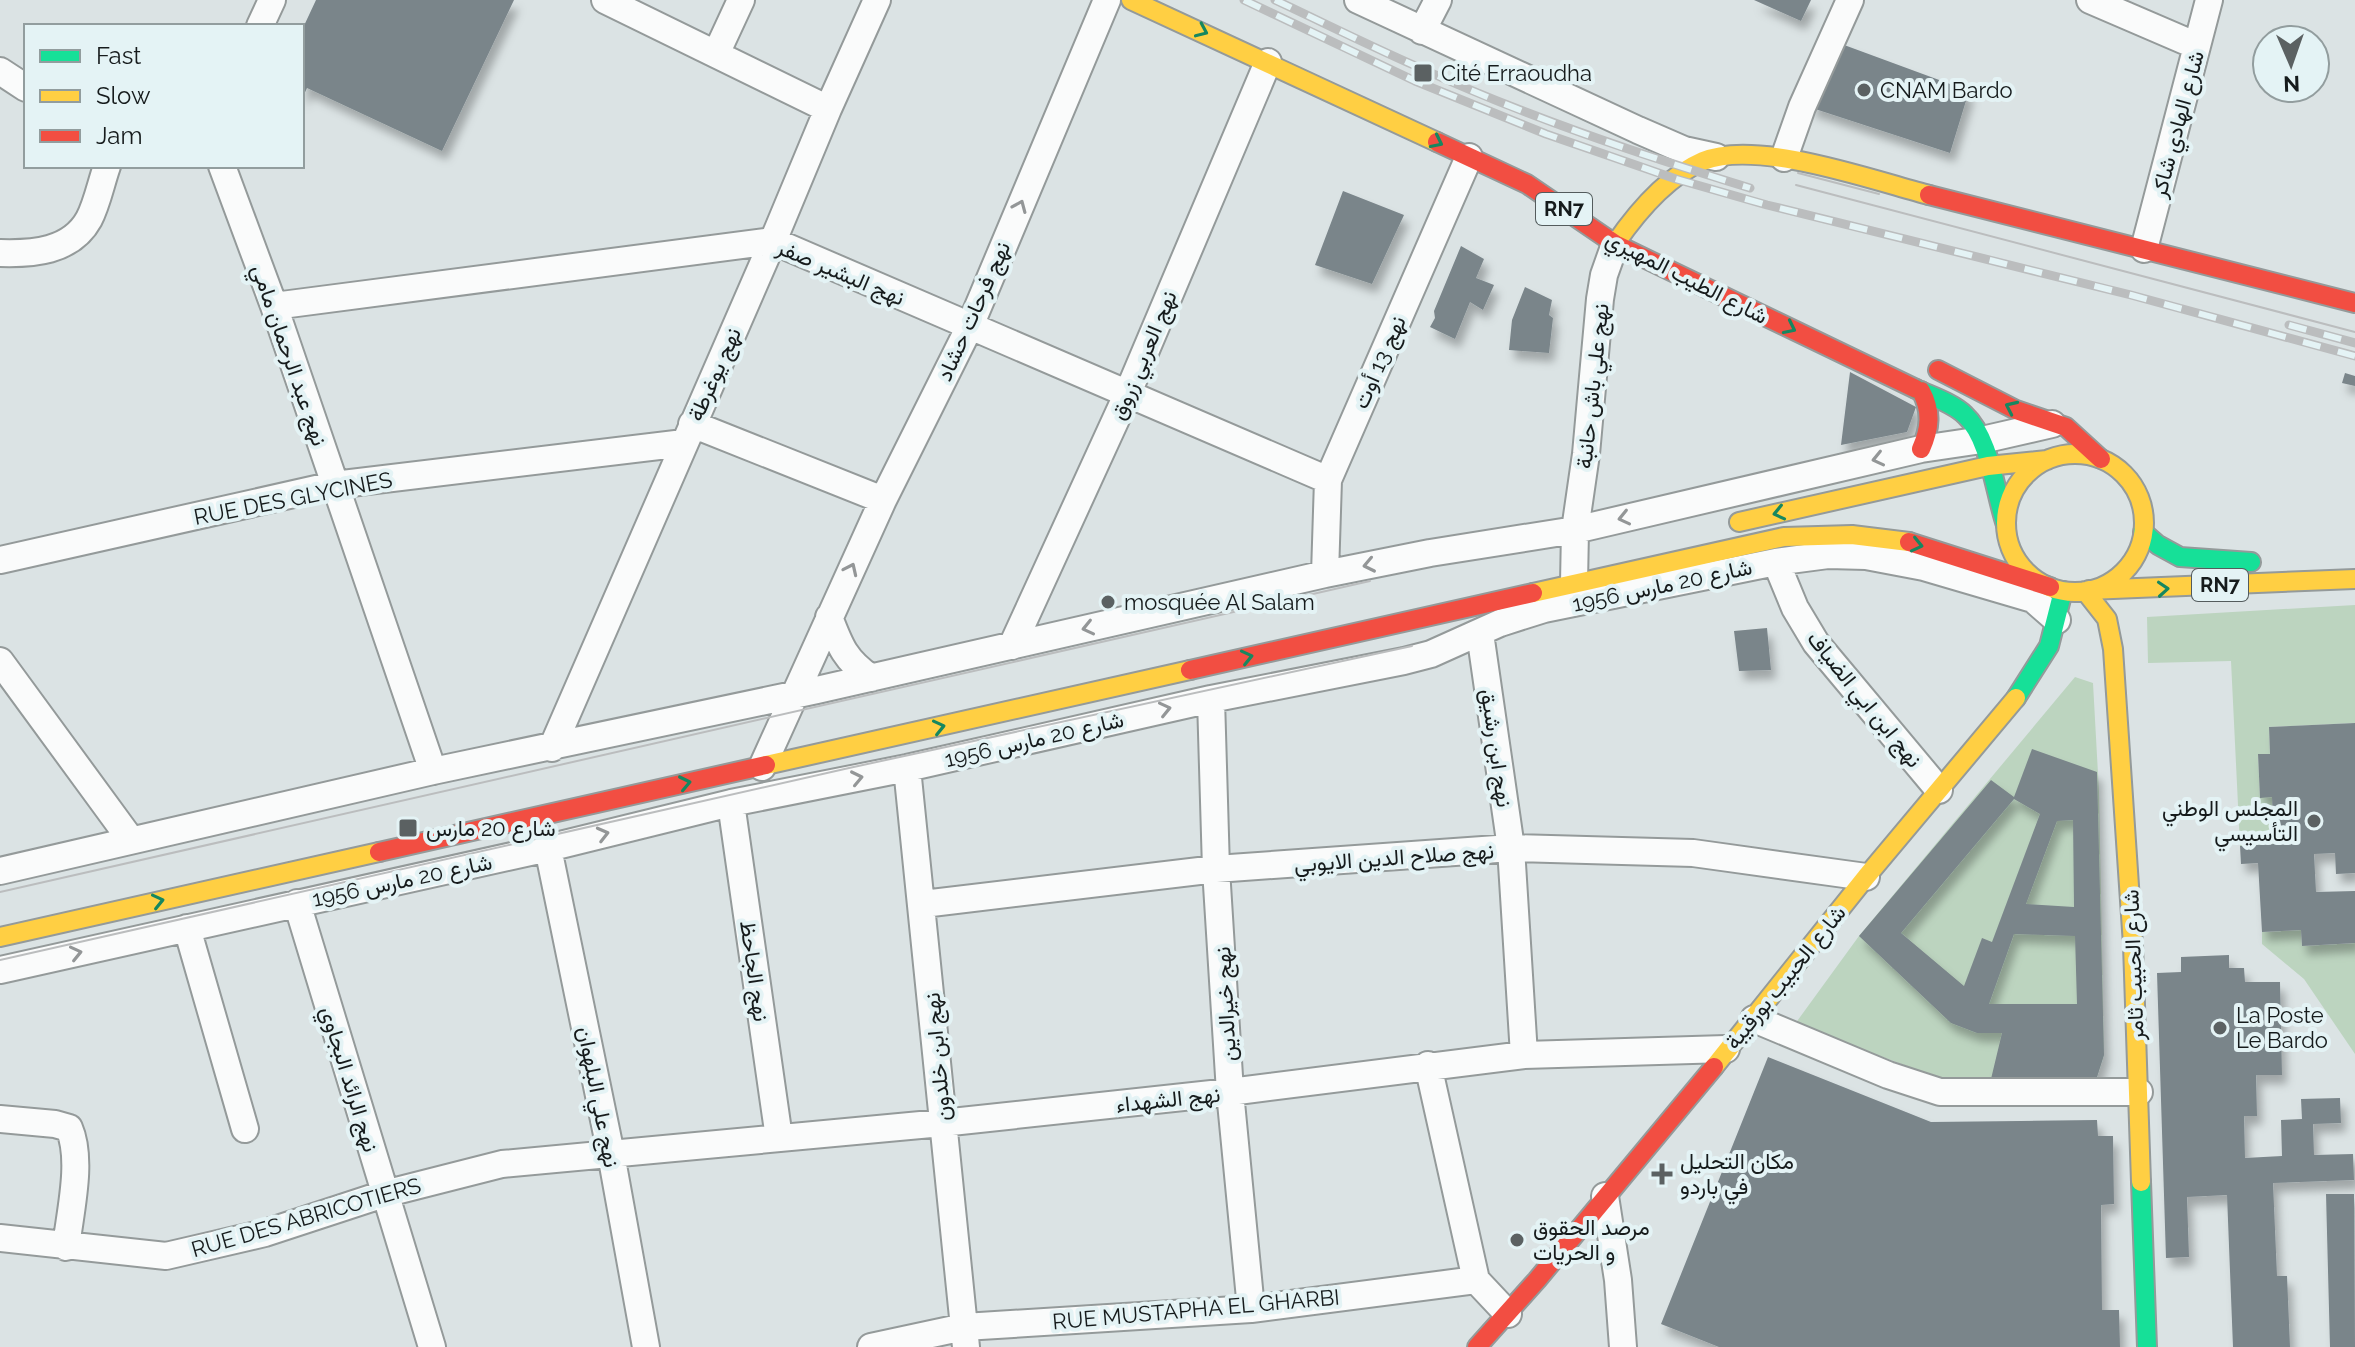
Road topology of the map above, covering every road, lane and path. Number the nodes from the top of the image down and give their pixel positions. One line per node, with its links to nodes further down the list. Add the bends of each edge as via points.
1 (272, 0): 12 (street)
2 (605, 0): 15 (street)
3 (741, 0): 15 (street)
4 (877, 0): 21 (street, نهج يوغرطة)
5 (1107, 0): 33 (street, نهج فرحات حشاد, one-way to 5)
6 (1131, 0): 16 (main road, شارع الطيب المهيري / RN7, one-way to 16)
7 (1358, 0): 13 (street)
8 (1438, 0): 13 (street)
9 (1850, 0): 24 (street)
10 (2090, 0): 14 (street)
11 (2209, 0): 14 (street, شارع الهادي شاكر)
12 (261, 24)
13 (1422, 31): 23 (street, via 1684,150)
14 (2197, 46): 29 (street, شارع الهادي شاكر)
15 (716, 54): 21 (street)
16 (1268, 62): 22 (main road, شارع الطيب المهيري / RN7, one-way to 22); 36 (street, نهج العربي زروق)
17 (0, 71): 18 (street)
18 (24, 87)
19 (0, 89): 20 (street)
20 (24, 95)
21 (828, 109): 27 (street, نهج يوغرطة)
22 (1469, 157): 28 (main road, شارع الطيب المهيري / RN7, via 1527,184); 43 (street, نهج 13 أوت)
23 (1716, 157): 24 (main road); 28 (main road, via 1689,169 1654,197)
24 (1784, 158): 29 (main road)
25 (106, 168): 30 (street, via 88,221 67,242 47,250)
26 (223, 168): 32 (street, نهج عبد الرحمان مامي)
27 (773, 241): 32 (street, نهج البشير صفر); 33 (street, نهج البشير صفر); 38 (street, نهج يوغرطة)
28 (1615, 244): 35 (main road, شارع الطيب المهيري / RN7, one-way to 35); 48 (street, نهج علي باش حانبة, via 1600,299)
29 (2144, 249): 31 (main road)
30 (0, 253)
31 (2355, 303)
32 (274, 306): 44 (street, نهج عبد الرحمان مامي)
33 (970, 326): 36 (street, نهج البشير صفر); 45 (street, نهج فرحات حشاد)
34 (1922, 362): 37 (main road, one-way to 34, via 2016,410)
35 (1921, 391): 39 (main road, via 1930,407); 40 (main road, شارع الطيب المهيري / RN7, via 1963,412 1974,423)
36 (1127, 395): 43 (street, نهج البشير صفر); 63 (street, نهج العربي زروق)
37 (2060, 425): 40 (street, via 2045,425); 41 (main road)
38 (688, 433): 44 (street, RUE DES GLYCINES); 45 (street, RUE DES GLYCINES); 69 (street, نهج يوغرطة)
39 (1921, 449): 40 (street, شارع 20 مارس 1956); 48 (street, شارع 20 مارس 1956, one-way to 48)
40 (1985, 453): 42 (main road, شارع 20 مارس 1956); 46 (main road, شارع الطيب المهيري / RN7); 47 (main road, شارع 20 مارس 1956, one-way to 47)
41 (2101, 459): 42 (main road, via 2070,454); 49 (main road, via 2131,484 2142,507)
42 (2047, 460): 46 (main road, via 2017,486)
43 (1328, 480): 56 (street, نهج 13 أوت)
44 (334, 485): 50 (street, RUE DES GLYCINES); 71 (street, نهج عبد الرحمان مامي)
45 (883, 500): 60 (street, نهج فرحات حشاد, one-way to 45)
46 (2006, 525): 58 (main road, RN7, via 2019,562 2036,580)
47 (1723, 526)
48 (1575, 530): 55 (street, نهج علي باش حانبة); 56 (street, شارع 20 مارس 1956, one-way to 56)
49 (2143, 532): 52 (main road, RN7, via 2180,557); 59 (main road, RN7, via 2124,571)
50 (0, 560)
51 (1776, 562): 61 (street, شارع 20 مارس 1956, via 1866,556 1924,567 2033,599); 62 (street, شارع 20 مارس 1956, via 1544,609); 72 (street, نهج ابن ابي الضياف, via 1816,643)
52 (2264, 562)
53 (2355, 562): 54 (main road)
54 (2293, 563)
55 (1574, 565): 58 (main road, شارع 20 مارس 1956, one-way to 58, via 1831,534 1921,545); 68 (main road, شارع 20 مارس 1956, one-way to 55)
56 (1325, 574): 63 (street, شارع 20 مارس 1956, one-way to 63)
57 (2355, 579): 59 (main road, RN7, one-way to 57)
58 (2057, 589): 59 (main road, RN7); 61 (main road, شارع الحبيب بورقيبة)
59 (2085, 591): 90 (main road, شارع الحبيب ثامر, via 2107,619 2113,649)
60 (829, 617): 65 (street, via 842,650); 66 (street, نهج فرحات حشاد)
61 (2057, 620): 72 (main road, شارع الحبيب بورقيبة, via 2034,673)
62 (1480, 633): 67 (street, شارع 20 مارس 1956, via 1404,661); 76 (street, نهج ابن رشيق)
63 (1012, 646): 65 (street, شارع 20 مارس 1956)
64 (0, 661): 74 (street)
65 (871, 678): 66 (street, شارع 20 مارس 1956)
66 (795, 695): 68 (street, نهج فرحات حشاد); 69 (street, شارع 20 مارس 1956)
67 (1211, 699): 70 (street, شارع 20 مارس 1956, one-way to 67); 77 (street, نهج خيرالدين)
68 (771, 746): 83 (main road, شارع 20 مارس 1956, one-way to 68, via 560,804)
69 (552, 748): 71 (street, شارع 20 مارس 1956)
70 (907, 768): 73 (street, شارع 20 مارس 1956, one-way to 70); 81 (street, نهج ابن خلدون)
71 (433, 771): 74 (street, شارع 20 مارس 1956)
72 (1939, 790): 79 (main road, شارع الحبيب بورقيبة)
73 (731, 803): 75 (street, شارع 20 مارس 1956, one-way to 73); 94 (street, نهج الجاحظ)
74 (131, 840): 78 (street, شارع 20 مارس 1956)
75 (548, 848): 80 (street, شارع 20 مارس 1956); 95 (street, نهج علي البلهوان)
76 (1511, 848): 77 (street, نهج صلاح الدين الايوبي); 79 (street, نهج صلاح الدين الايوبي, via 1693,853); 87 (street, نهج ابن رشيق)
77 (1216, 869): 81 (street, نهج صلاح الدين الايوبي); 89 (street, نهج خيرالدين)
78 (0, 871)
79 (1866, 877): 85 (main road, شارع الحبيب بورقيبة)
80 (297, 903): 82 (street, شارع 20 مارس 1956); 96 (street, نهج الرائد البجاوي)
81 (923, 904): 92 (street, نهج ابن خلدون)
82 (187, 928): 84 (street, شارع 20 مارس 1956, one-way to 82); 93 (street)
83 (0, 937)
84 (0, 970)
85 (1754, 1019): 86 (main road, شارع الحبيب بورقيبة); 90 (street, via 1940,1092)
86 (1726, 1049): 87 (street, نهج الشهداء); 97 (main road, شارع الحبيب بورقيبة)
87 (1524, 1055): 88 (street, نهج الشهداء)
88 (1428, 1065): 89 (street, نهج الشهداء); 100 (street)
89 (1230, 1092): 92 (street, نهج الشهداء); 101 (street, نهج خيرالدين)
90 (2139, 1092): 109 (main road, شارع الحبيب ثامر)
91 (0, 1119): 99 (street, via 69,1128 76,1155)
92 (942, 1123): 94 (street, نهج الشهداء); 103 (street, نهج ابن خلدون)
93 (245, 1129)
94 (779, 1138): 95 (street, نهج الشهداء)
95 (611, 1154): 96 (street, RUE DES ABRICOTIERS, via 502,1164); 105 (street, نهج علي البلهوان)
96 (384, 1194): 99 (street, RUE DES ABRICOTIERS, via 184,1253); 104 (street, نهج الرائد البجاوي)
97 (1605, 1196): 102 (main road, شارع الحبيب بورقيبة); 108 (street)
98 (0, 1238): 99 (street, RUE DES ABRICOTIERS)
99 (66, 1247)
100 (1476, 1280): 101 (street, RUE MUSTAPHA EL GHARBI); 102 (street)
101 (1251, 1309): 103 (street, RUE MUSTAPHA EL GHARBI)
102 (1508, 1314): 107 (main road, شارع الحبيب بورقيبة)
103 (965, 1337): 106 (street, RUE MUSTAPHA EL GHARBI)
104 (432, 1347)
105 (646, 1347)
106 (871, 1347)
107 (1477, 1347)
108 (1623, 1347)
109 (2147, 1347)

